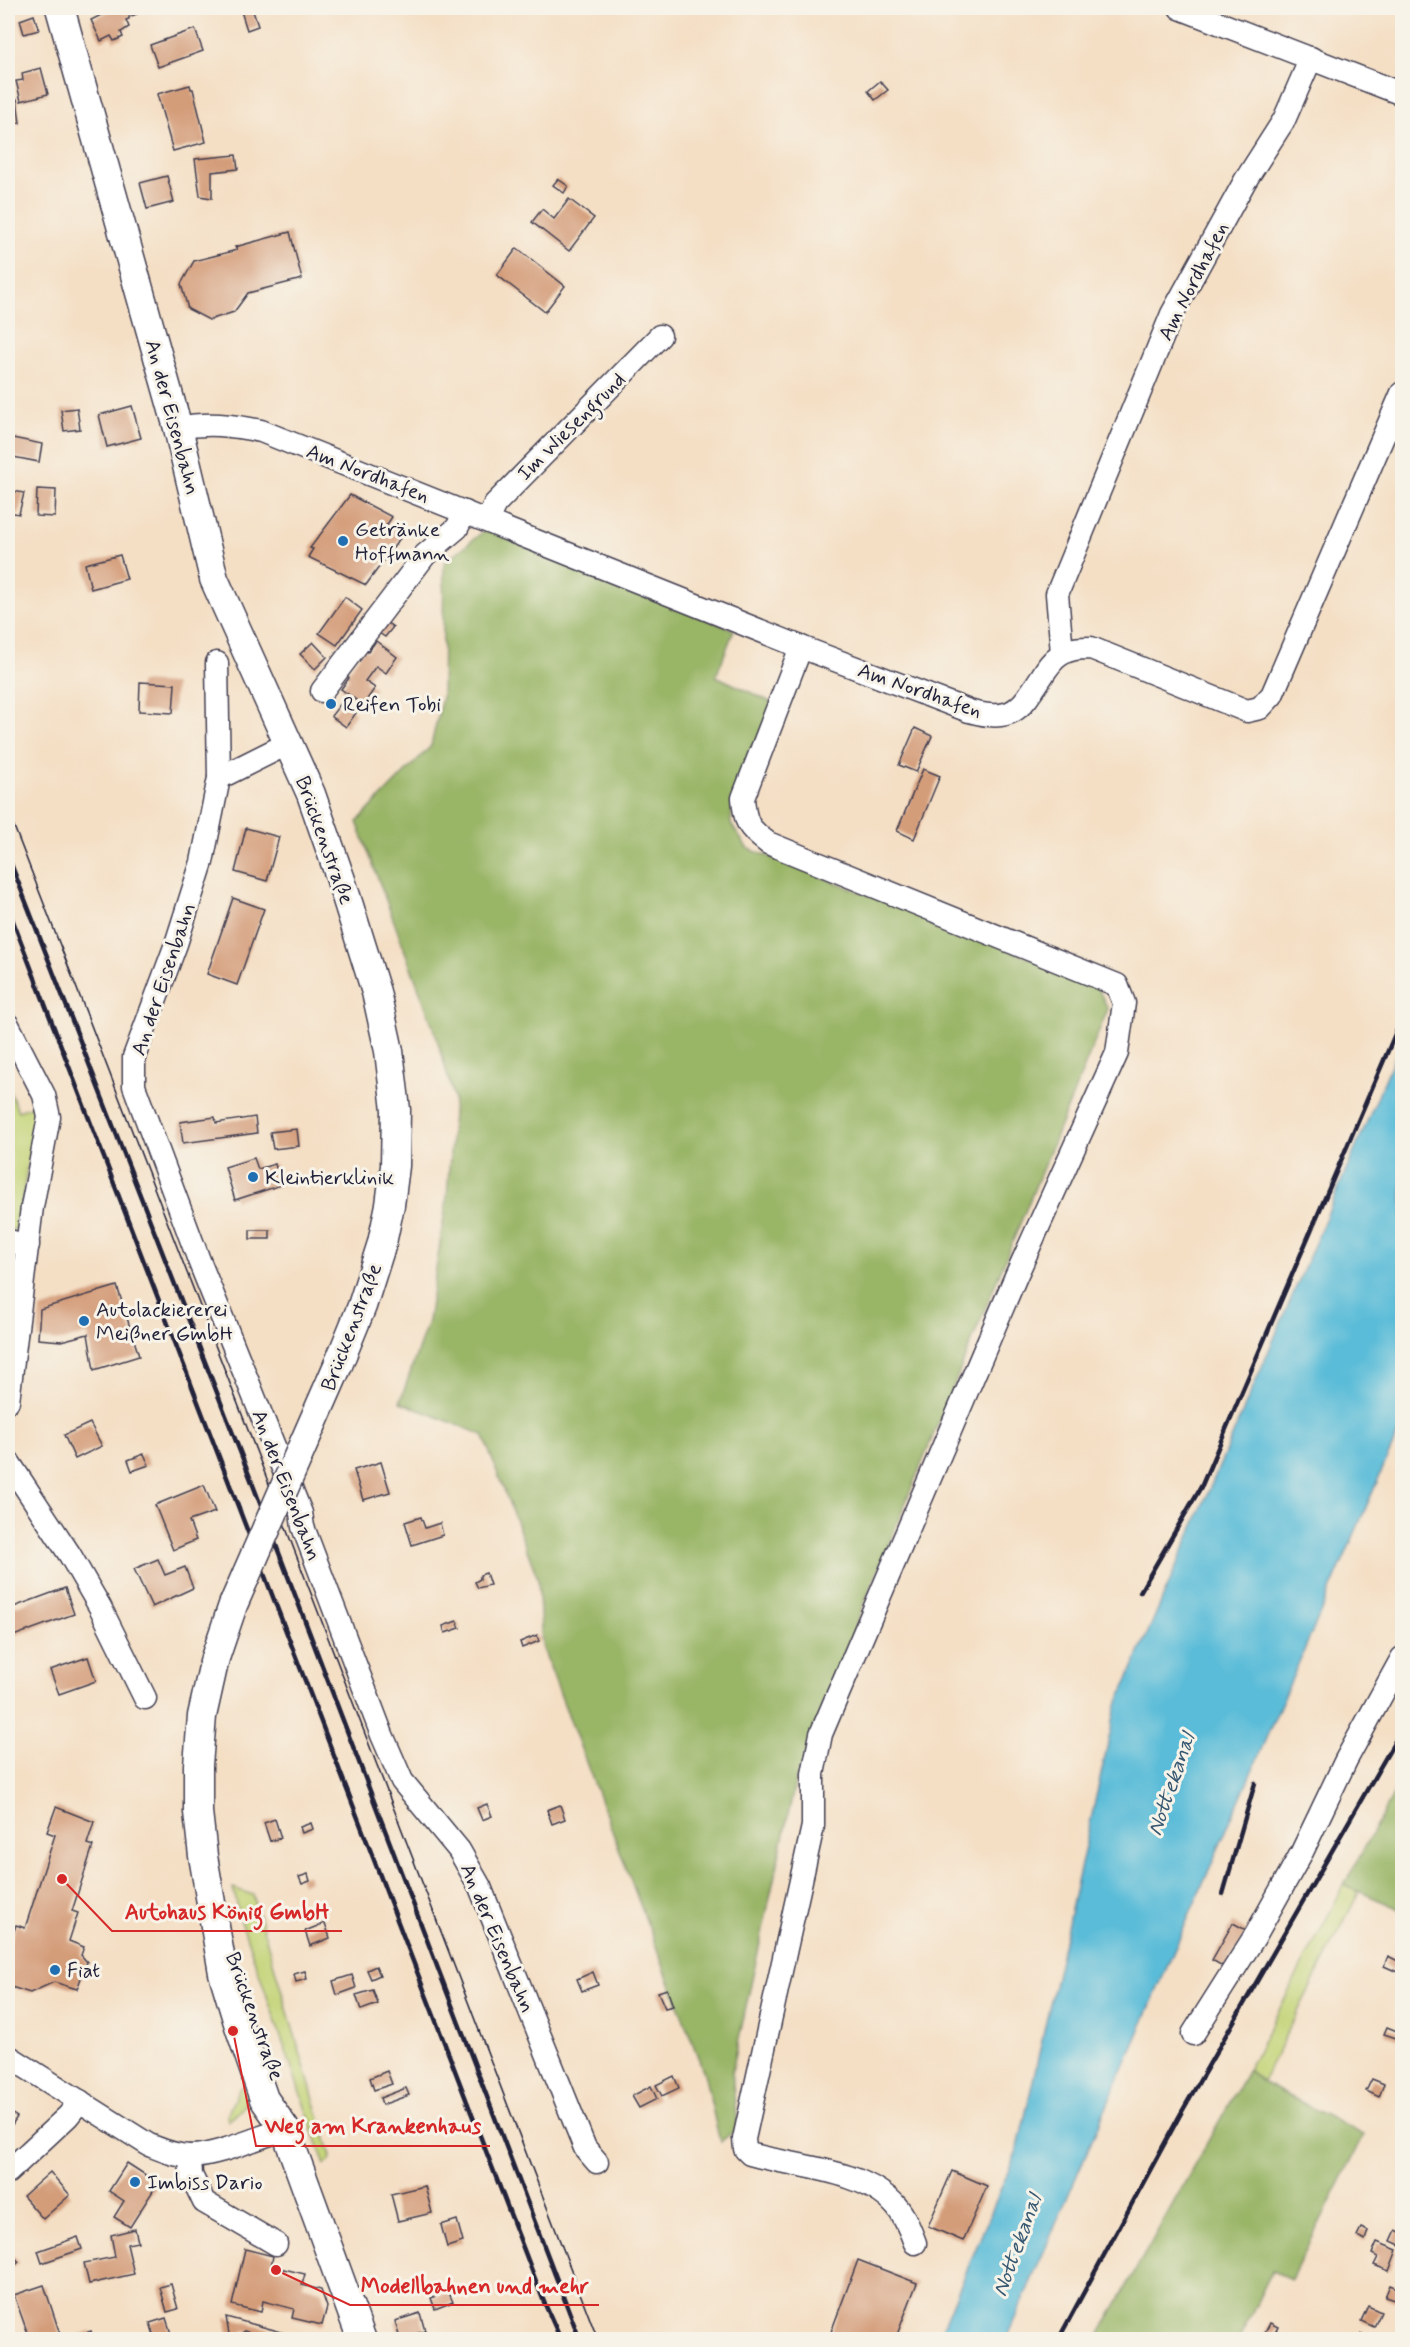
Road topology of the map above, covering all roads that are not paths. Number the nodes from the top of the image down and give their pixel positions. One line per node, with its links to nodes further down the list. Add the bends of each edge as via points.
1 (60, 8): 7 (main road, An der Eisenbahn)
2 (1180, 8): 3 (street)
3 (1311, 58): 4 (street); 11 (street, Am Nordhafen, via 1284,120 1245,181 1172,314 1057,594)
4 (1402, 94)
5 (660, 336): 9 (street, Im Wiesengrund, via 495,504)
6 (1402, 393): 11 (street, via 1272,695 1260,708 1247,711 1091,648)
7 (178, 428): 8 (street, Am Nordhafen, via 222,424 261,431); 14 (main road, An der Eisenbahn, via 214,579)
8 (465, 512): 9 (street, Am Nordhafen); 13 (street, via 457,528 425,555)
9 (487, 520): 10 (street, Am Nordhafen)
10 (801, 647): 11 (street, Am Nordhafen, via 989,717 1008,714 1024,704); 29 (street, via 743,798 745,819 754,833 768,843 1117,985 1124,1003 1117,1053 1016,1276 821,1734 813,1774 813,1826 744,2139 750,2154 855,2179 888,2198 904,2218)
11 (1062, 653)
12 (217, 663): 15 (street, An der Eisenbahn)
13 (322, 691)
14 (289, 743): 15 (street); 25 (main road, Brückenstraße, bridge, via 337,867 376,992 396,1110 390,1205 362,1306 233,1605 215,1658 202,1716 198,1765 201,1834 223,1973 264,2099)
15 (219, 778): 27 (street, An der Eisenbahn, via 202,862 134,1057 134,1086 386,1744 402,1781 459,1850 480,1887 585,2148)
16 (8, 1025): 17 (street, via 44,1095 49,1116 36,1184)
17 (18, 1243): 18 (street)
18 (8, 1401)
19 (8, 1461): 21 (street, via 75,1563)
20 (1402, 1658): 22 (street, via 1346,1760 1302,1852)
21 (145, 1698)
22 (1193, 2034)
23 (8, 2056): 24 (street)
24 (80, 2101): 26 (street, via 149,2145); 28 (street)
25 (285, 2129): 26 (street); 31 (main road, Brückenstraße)
26 (190, 2156): 30 (street, via 191,2175 204,2202)
27 (597, 2162)
28 (8, 2172)
29 (915, 2243)
30 (276, 2244)
31 (362, 2340)

